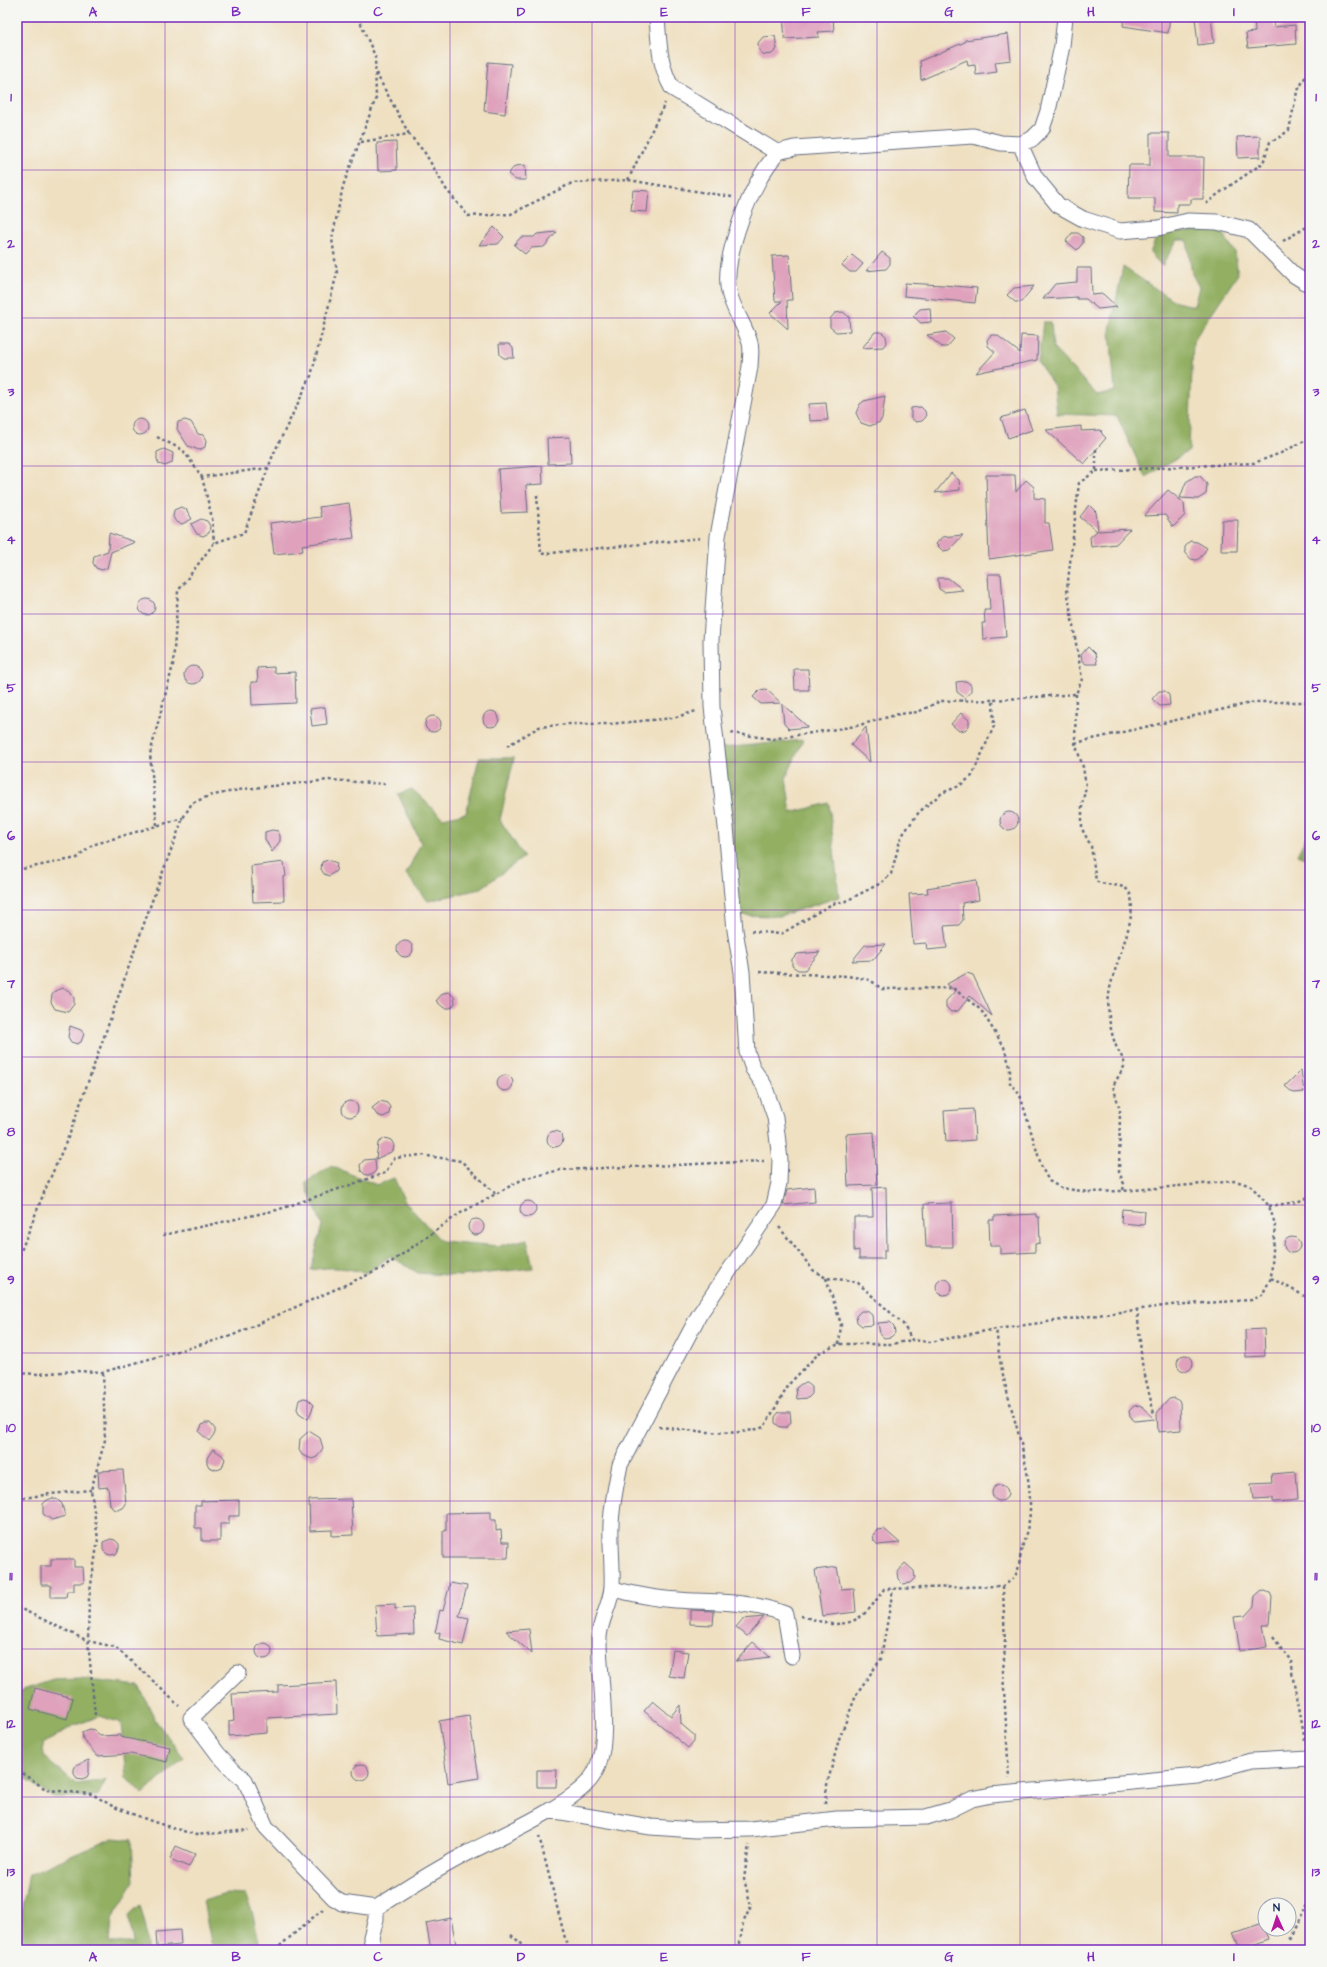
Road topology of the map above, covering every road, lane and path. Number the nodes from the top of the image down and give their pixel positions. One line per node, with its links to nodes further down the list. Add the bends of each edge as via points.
1 (358, 17): 4 (path, via 375,56)
2 (658, 17): 6 (street, via 659,47 664,74)
3 (1065, 17): 9 (street, via 1062,46 1042,129 1032,139)
4 (375, 72): 7 (path); 8 (path, via 376,98)
5 (1310, 72): 13 (path, via 1297,92 1289,130 1270,142 1262,163 1218,194)
6 (672, 88): 10 (street); 11 (path)
7 (408, 134): 8 (path); 11 (path, via 468,216 512,214 572,183)
8 (360, 142): 20 (path, via 342,193 332,239 337,273 311,376)
9 (1020, 144): 10 (street, via 1001,143 973,136 794,148); 13 (street, via 1034,177 1048,194 1058,205 1083,219 1120,231 1158,228)
10 (778, 153): 12 (street, via 765,170)
11 (628, 180): 12 (path)
12 (749, 200): 24 (street, via 728,270 729,292 750,345 750,367)
13 (1188, 221): 15 (street, via 1216,222 1249,230)
14 (1310, 224): 15 (path)
15 (1269, 249): 16 (street, via 1294,275)
16 (1310, 284)
17 (157, 437): 22 (path, via 183,450)
18 (1310, 438): 21 (path, via 1282,453 1254,463)
19 (1096, 448): 21 (path)
20 (268, 468): 22 (path); 25 (path, via 244,533)
21 (1096, 471): 26 (path, via 1079,483 1067,590 1082,679)
22 (202, 477): 25 (path, via 212,518)
23 (537, 495): 24 (path, via 541,554)
24 (718, 536): 29 (street, via 711,640)
25 (214, 543): 35 (path, via 178,591 173,665 150,754)
26 (1076, 694): 27 (path); 31 (path)
27 (994, 700): 30 (path, via 940,701 918,712 899,714 856,726 772,739); 37 (path, via 994,726 972,776 959,786 942,793 919,812 901,837 891,874 881,882 846,900 832,904 781,934)
28 (1310, 702): 31 (path, via 1255,702)
29 (712, 707): 30 (street); 32 (path, via 673,718 539,727)
30 (714, 731): 37 (street)
31 (1075, 743): 40 (path, via 1086,786 1082,805 1082,829 1091,846 1096,881 1121,886 1128,890 1132,898 1131,917 1109,995 1108,1016 1125,1065 1113,1086 1120,1110 1120,1172 1124,1184)
32 (507, 746)
33 (385, 784): 34 (path, via 329,780 244,789 210,796 192,803)
34 (183, 818): 35 (path); 46 (path, via 70,1133)
35 (157, 825): 36 (path, via 92,845 76,858)
36 (17, 870)
37 (735, 930): 38 (street)
38 (742, 972): 39 (street, via 747,1052 764,1085 775,1117); 40 (path, via 848,976 870,980 882,989 953,988 981,1010 1004,1047 1010,1067 1010,1083 1020,1095 1042,1168 1049,1181 1061,1188 1088,1192)
39 (780, 1160): 41 (path, via 560,1170 523,1179); 43 (street, via 779,1183)
40 (1123, 1191): 44 (path, via 1236,1181 1251,1186)
41 (496, 1194): 45 (path, via 461,1161 421,1155 395,1158 385,1173 276,1210); 54 (path, via 459,1214 383,1268 231,1336)
42 (1310, 1196): 44 (path, via 1297,1202)
43 (774, 1205): 47 (path, via 772,1218 813,1270); 57 (street, via 699,1315)
44 (1269, 1206): 48 (path, via 1275,1224)
45 (162, 1235)
46 (17, 1261)
47 (826, 1278): 52 (path, via 858,1283 903,1324); 53 (path, via 841,1324)
48 (1271, 1278): 49 (path); 50 (path, via 1262,1296 1252,1300)
49 (1310, 1299)
50 (1137, 1309): 51 (path); 56 (path, via 1142,1363)
51 (996, 1329): 52 (path, via 930,1342); 60 (path, via 1000,1365 1016,1419 1030,1491 1030,1512 1020,1556 1020,1571 1013,1580)
52 (912, 1340): 53 (path, via 892,1344)
53 (839, 1344): 57 (path, via 819,1352 790,1383 764,1427 750,1432 713,1432 658,1427)
54 (103, 1372): 55 (path); 58 (path, via 104,1440)
55 (17, 1373)
56 (1154, 1414)
57 (642, 1421): 61 (street, via 620,1464 615,1491 611,1524)
58 (92, 1490): 59 (path); 66 (path, via 98,1539 89,1598)
59 (17, 1499)
60 (1003, 1586): 62 (path); 73 (path, via 1003,1671)
61 (612, 1589): 64 (street, via 658,1598 734,1603 772,1609); 74 (street, via 599,1636 604,1726 599,1763 592,1777 576,1792)
62 (893, 1589): 64 (path, via 884,1589 857,1621 835,1624); 76 (path, via 881,1659 857,1693 839,1739 827,1785)
63 (17, 1607): 66 (path)
64 (785, 1614): 67 (street)
65 (1273, 1637): 71 (path, via 1291,1661)
66 (88, 1641): 69 (path); 70 (path, via 115,1647)
67 (792, 1656)
68 (238, 1673): 70 (street)
69 (94, 1715)
70 (191, 1718): 77 (street, via 218,1754 245,1780)
71 (1309, 1758): 73 (street, via 1251,1761 1197,1776); 75 (path)
72 (17, 1770): 77 (path, via 47,1790 92,1794 114,1807 196,1834)
73 (1010, 1792): 76 (street, via 972,1799 950,1810 926,1817)
74 (546, 1812): 78 (street, via 651,1827 695,1830); 81 (street, via 436,1870); 87 (path, via 538,1832)
75 (1310, 1816)
76 (824, 1820): 78 (street)
77 (266, 1827): 80 (street)
78 (751, 1829): 90 (path, via 744,1879 751,1906 743,1923)
79 (1310, 1893): 83 (path)
80 (334, 1898): 81 (street, via 342,1903); 84 (path)
81 (376, 1908): 85 (street, via 371,1937)
82 (511, 1935): 86 (path)
83 (1288, 1940)
84 (275, 1950)
85 (374, 1950)
86 (528, 1950)
87 (568, 1950)
88 (617, 1950): 89 (path)
89 (624, 1950)
90 (739, 1950)

